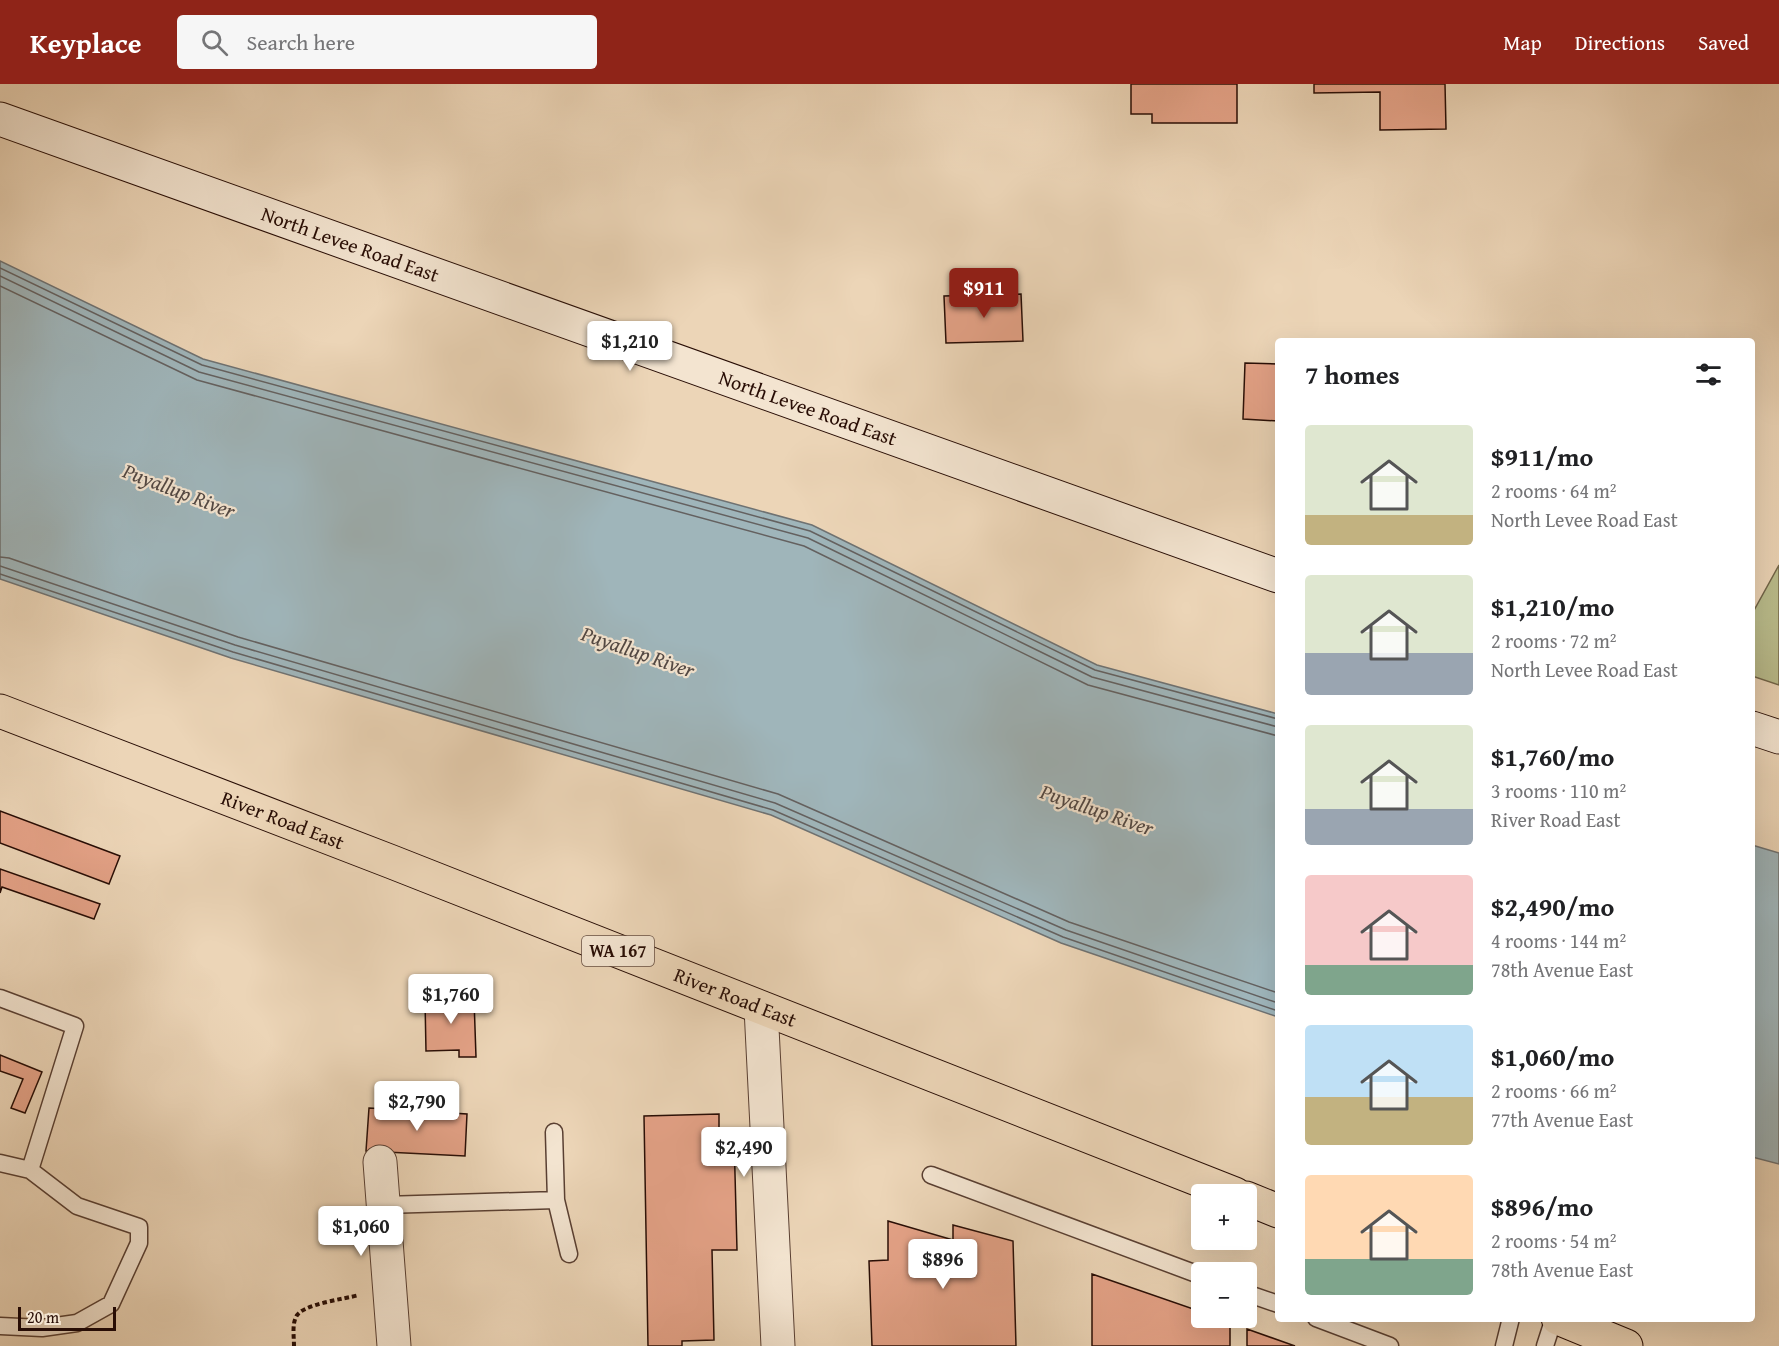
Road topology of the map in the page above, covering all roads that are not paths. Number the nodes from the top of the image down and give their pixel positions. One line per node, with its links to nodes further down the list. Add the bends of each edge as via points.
1 (0, 119): 2 (street, North Levee Road East)
2 (1275, 575)
3 (0, 711): 7 (main road, River Road East / WA 167)
4 (1755, 729): 5 (street)
5 (1779, 736)
6 (0, 998): 11 (lane, via 75,1026)
7 (761, 1008): 13 (main road, River Road East / WA 167); 28 (street)
8 (554, 1132): 14 (lane)
9 (380, 1162): 16 (street)
10 (0, 1163): 11 (lane)
11 (30, 1170): 26 (lane, via 77,1206 139,1227 139,1243 111,1304 77,1323 42,1328)
12 (931, 1175): 19 (lane)
13 (1210, 1184)
14 (556, 1200): 16 (lane); 18 (lane)
15 (1257, 1202): 17 (main road)
16 (384, 1206): 27 (street)
17 (1275, 1210)
18 (569, 1254)
19 (1191, 1272)
20 (1257, 1297): 21 (lane)
21 (1275, 1303)
22 (1327, 1322): 29 (lane)
23 (1511, 1322): 30 (lane)
24 (1554, 1322): 31 (lane)
25 (1566, 1322): 32 (main road)
26 (0, 1326)
27 (394, 1346)
28 (778, 1346)
29 (1390, 1346)
30 (1504, 1346)
31 (1545, 1346)
32 (1626, 1346)

